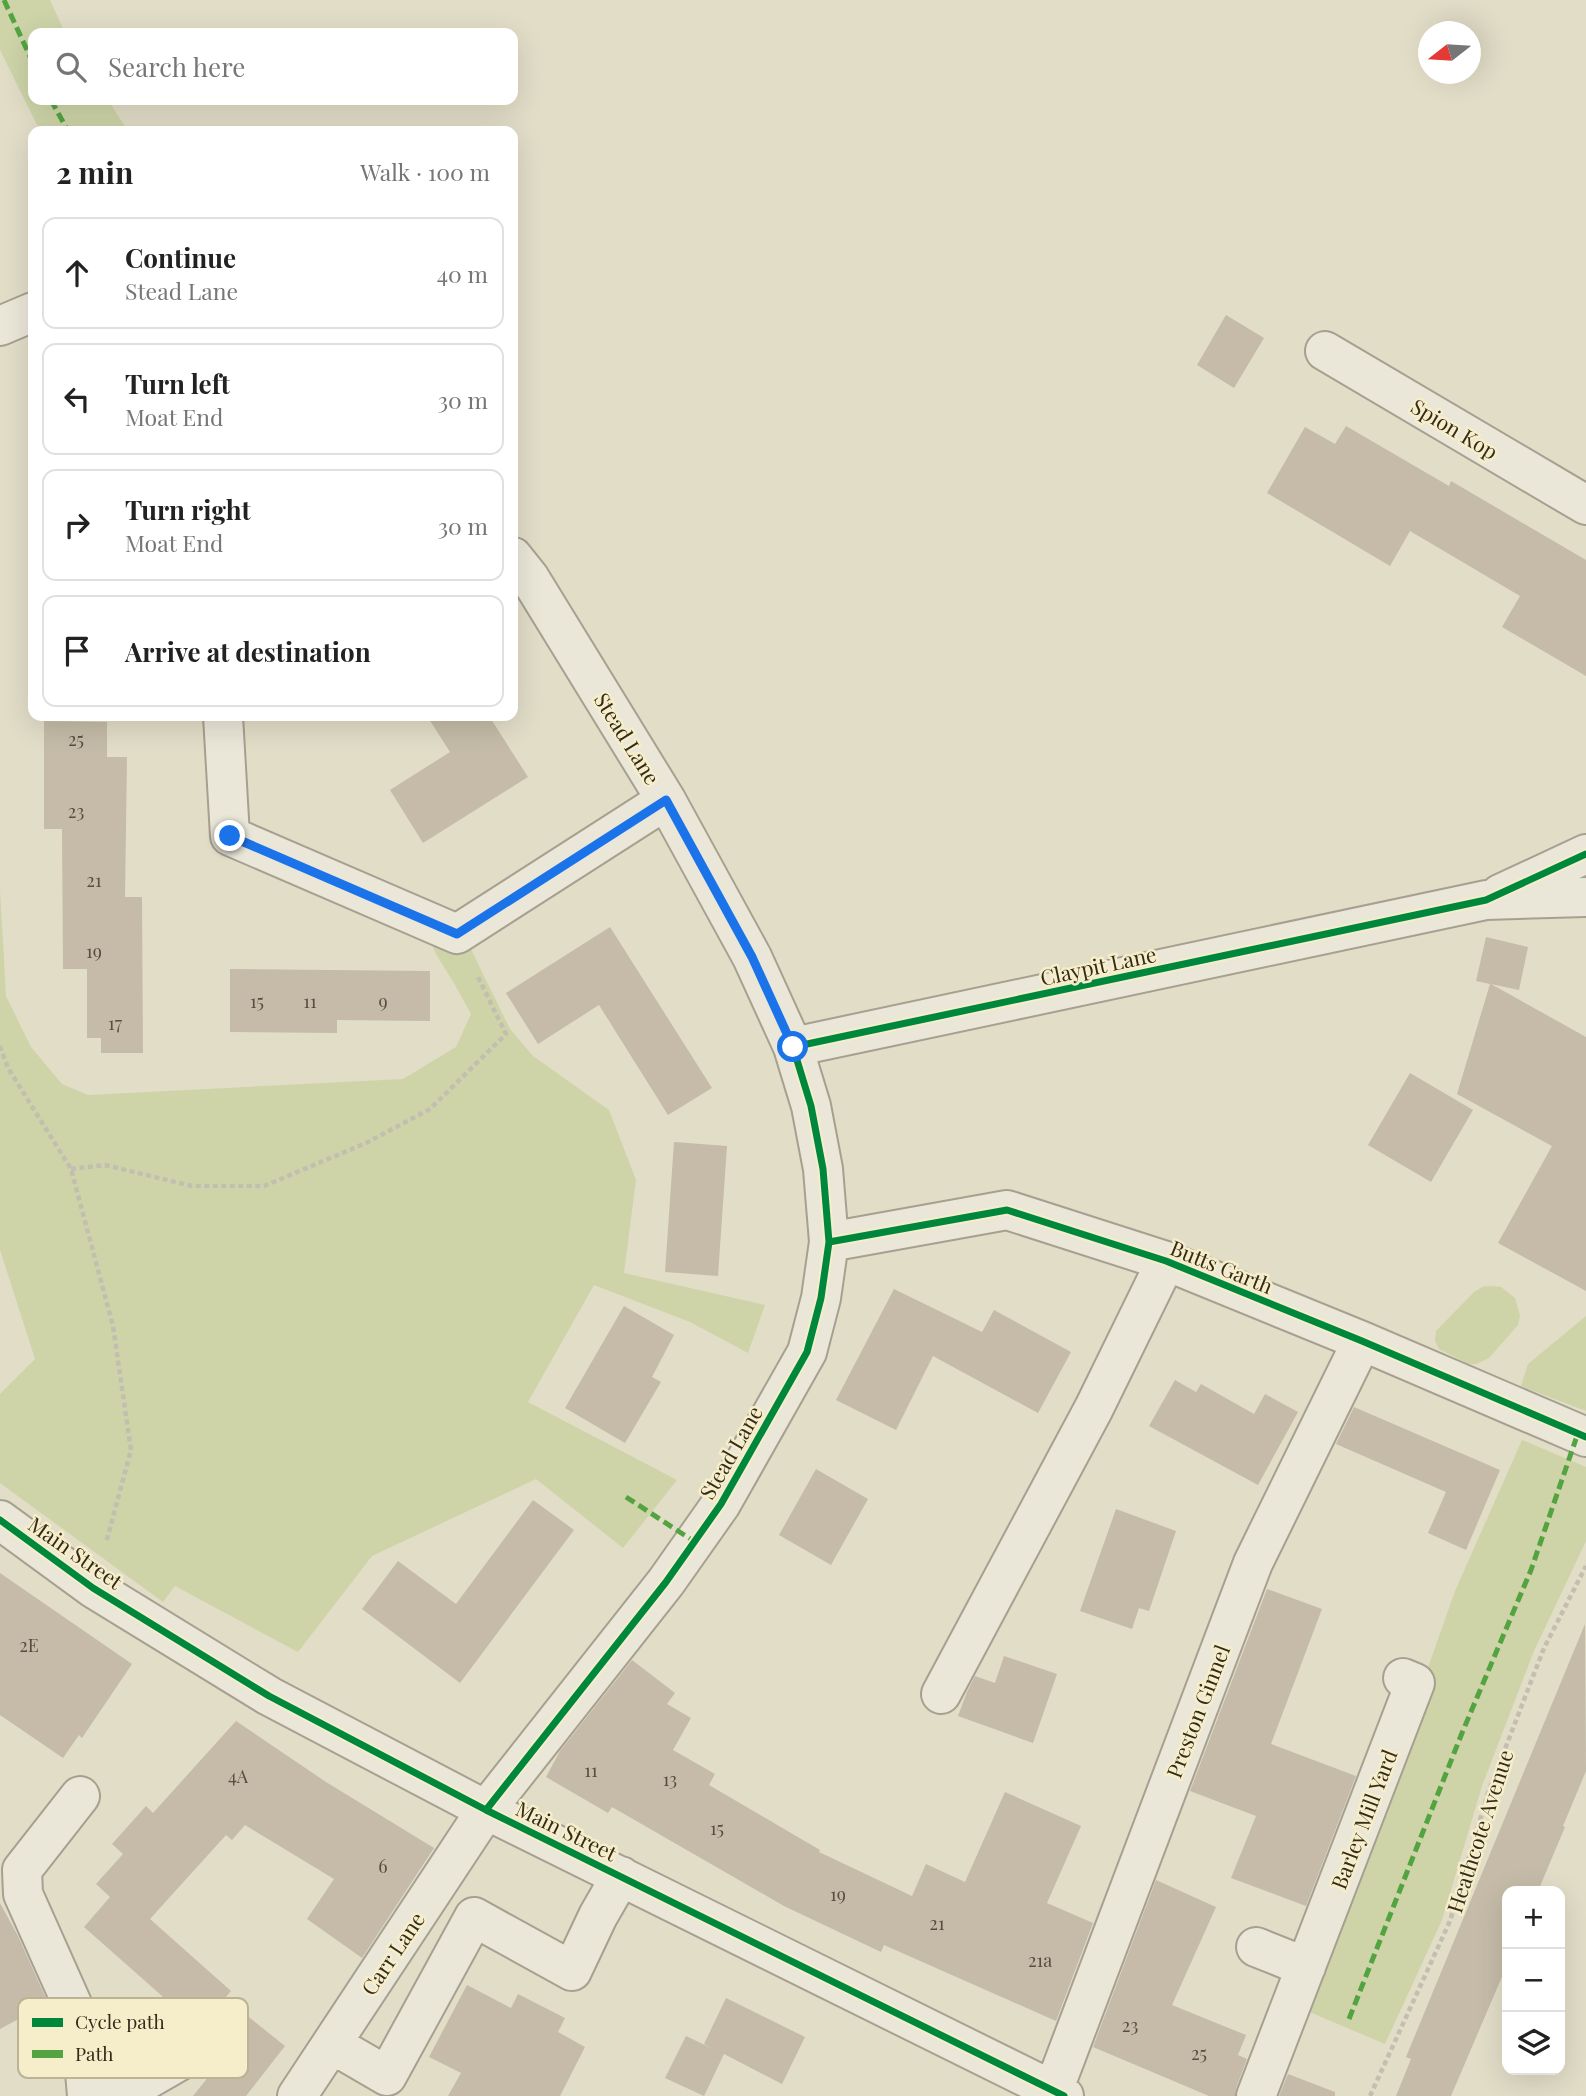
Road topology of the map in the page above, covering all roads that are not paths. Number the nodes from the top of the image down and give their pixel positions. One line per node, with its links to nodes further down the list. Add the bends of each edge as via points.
1 (28, 314): 2 (street)
2 (0, 326)
3 (1325, 351): 4 (street, Spion Kop)
4 (1586, 505)
5 (518, 563): 7 (street, Stead Lane)
6 (223, 721): 7 (street, via 230,836 457,934)
7 (666, 800): 11 (street, Stead Lane, via 752,957)
8 (1586, 854): 10 (street)
9 (1586, 897): 10 (street)
10 (1486, 900): 11 (street, Claypit Lane)
11 (793, 1047): 12 (street, Stead Lane, via 823,1169)
12 (829, 1241): 13 (street, Butts Garth, via 1007,1210); 20 (street, Stead Lane, via 807,1352 721,1504 666,1582)
13 (1166, 1261): 14 (street, Butts Garth); 18 (street, via 1094,1408)
14 (1362, 1341): 15 (street, Butts Garth); 28 (street, Preston Ginnel, via 1253,1563)
15 (1586, 1437)
16 (0, 1520): 20 (street, Main Street, via 93,1588 269,1696)
17 (1403, 1678): 23 (street, Barley Mill Yard, via 1415,1683)
18 (941, 1694)
19 (80, 1796): 24 (street, via 22,1870 23,1894)
20 (486, 1810): 21 (street, Main Street); 25 (street, Carr Lane)
21 (621, 1876): 25 (street, via 572,1971 474,1917 387,2077); 28 (street, Main Street)
22 (1256, 1947): 23 (street)
23 (1306, 1967): 32 (street, Barley Mill Yard)
24 (70, 1998)
25 (332, 2043): 31 (street, Carr Lane)
26 (86, 2078): 29 (street)
27 (150, 2078): 30 (street)
28 (1058, 2094)
29 (87, 2096)
30 (102, 2096)
31 (297, 2096)
32 (1256, 2096)

